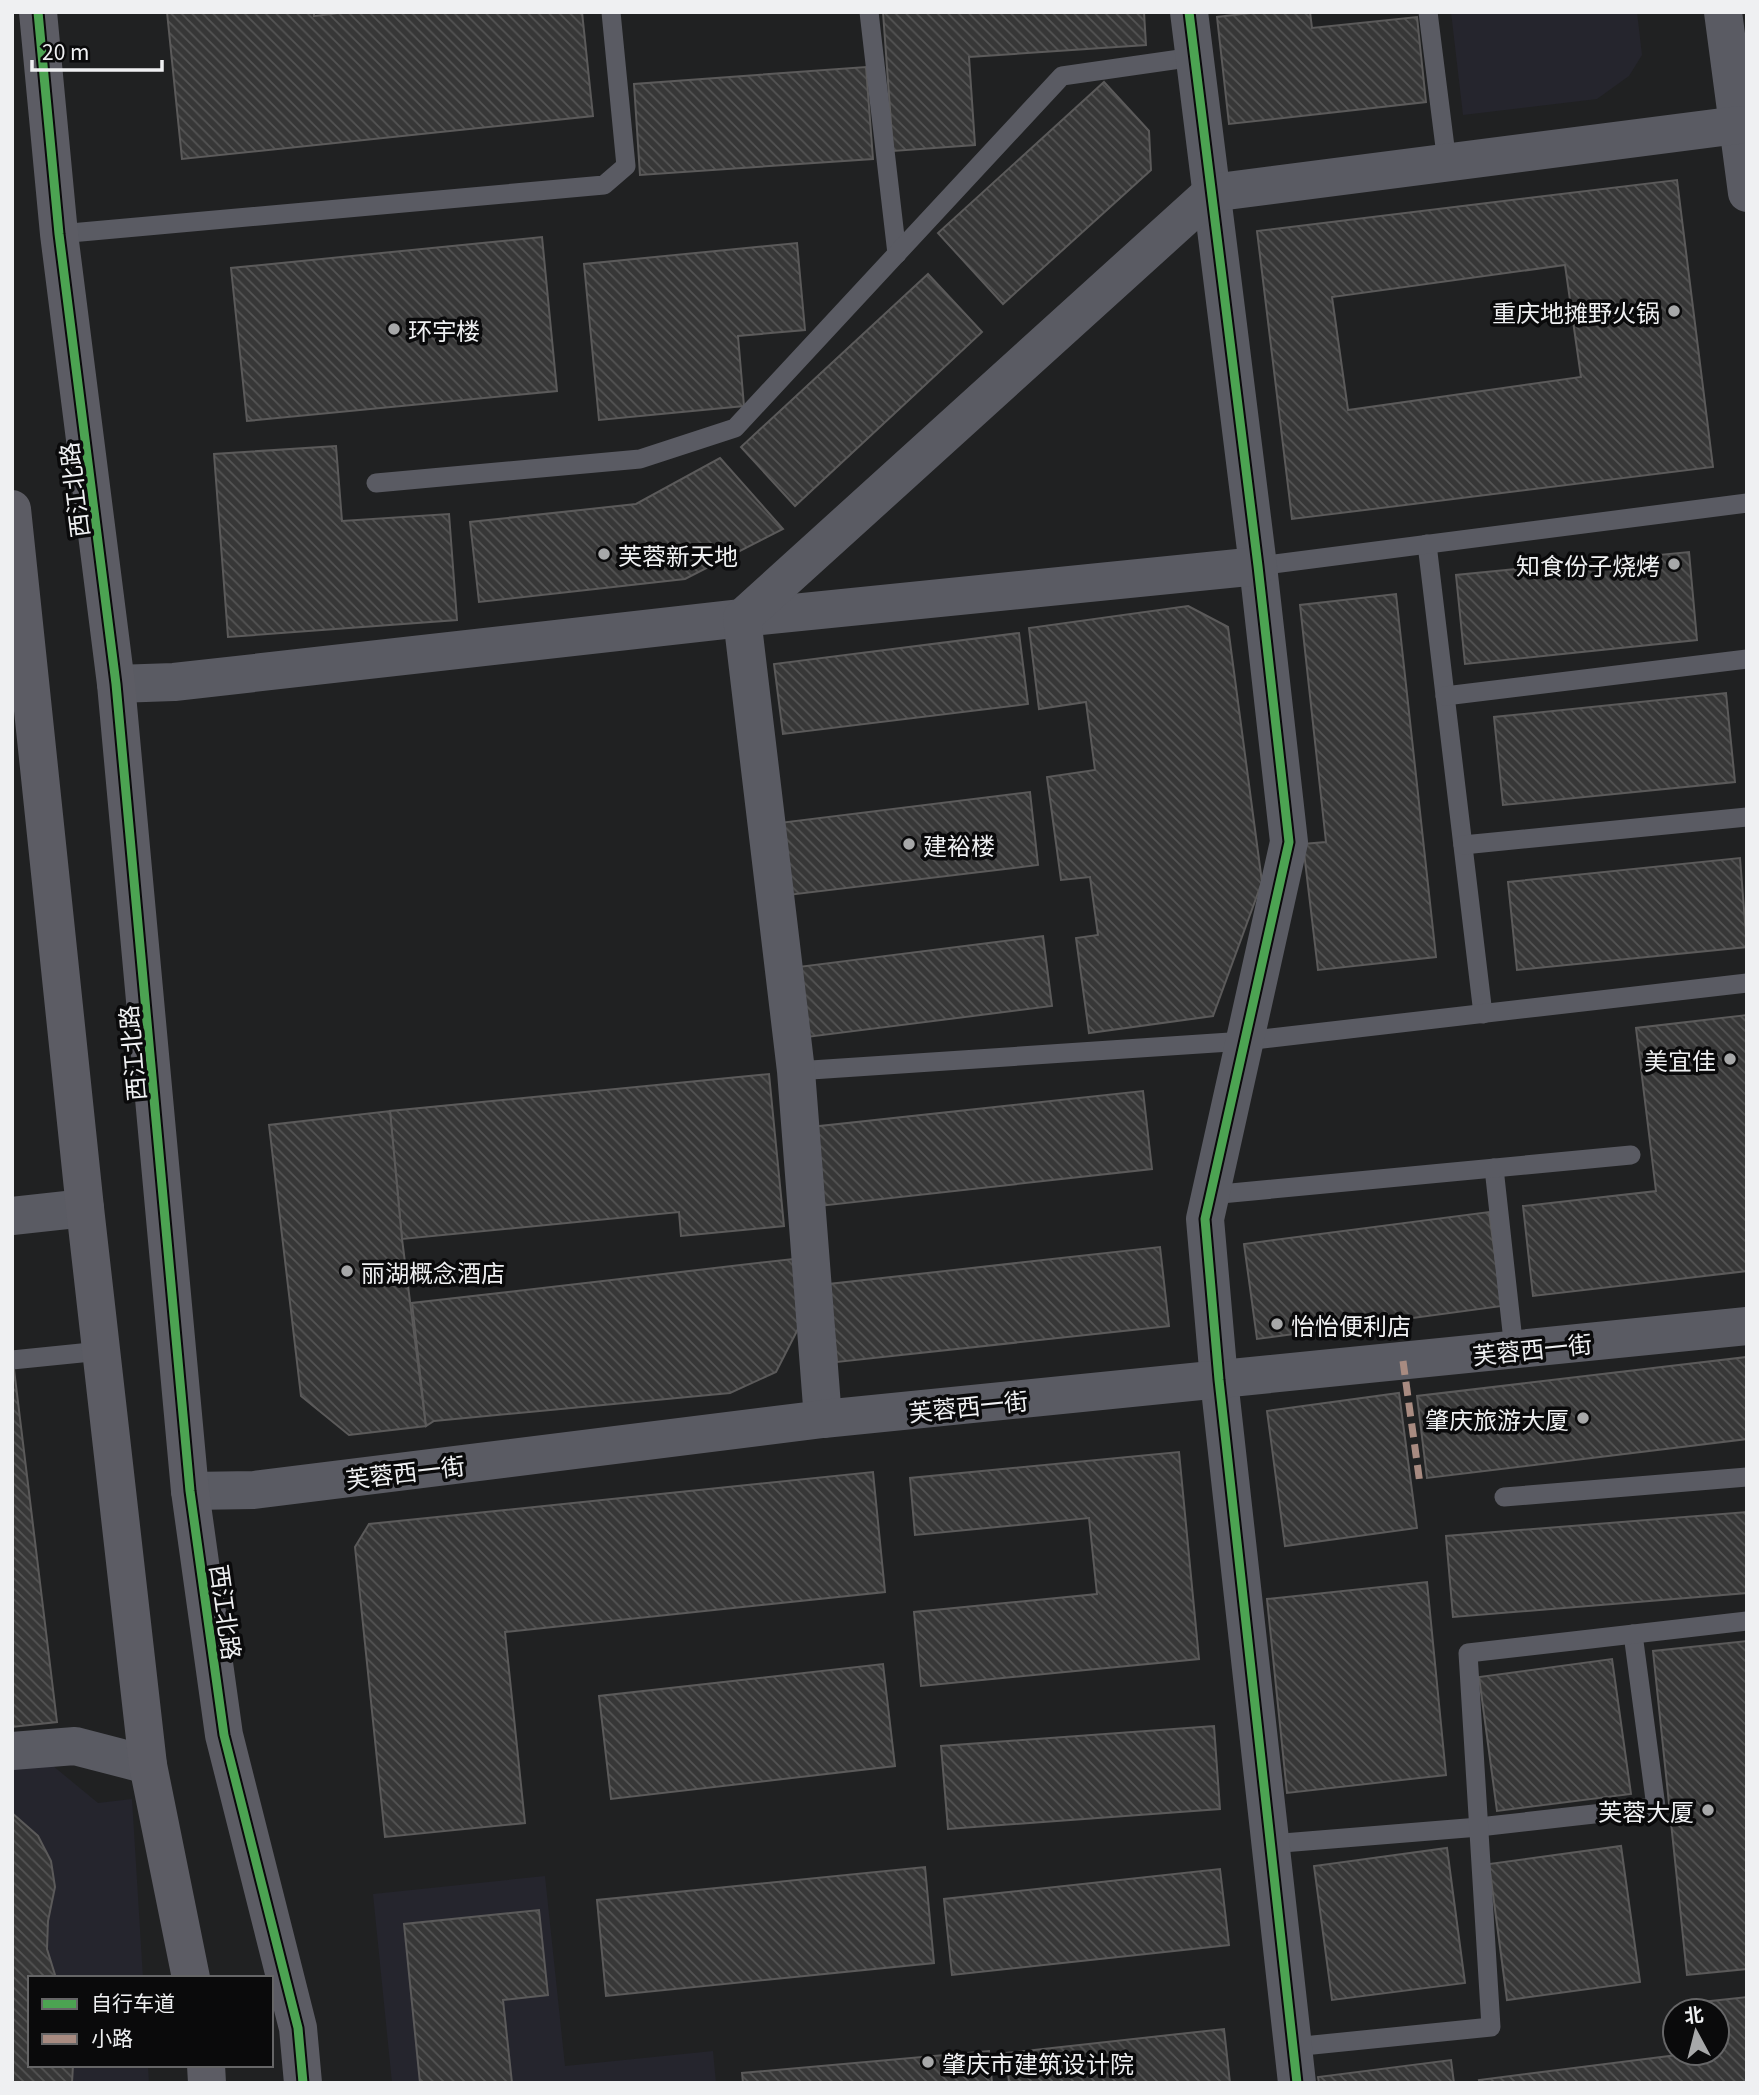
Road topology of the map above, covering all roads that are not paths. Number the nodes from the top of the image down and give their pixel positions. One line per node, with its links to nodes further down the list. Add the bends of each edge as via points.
1 (37, 12): 12 (main road, 西江北路)
2 (611, 12): 12 (lane, via 626,166 604,184)
3 (869, 12): 13 (lane)
4 (1189, 12): 7 (street)
5 (1429, 12): 9 (lane)
6 (1723, 12): 8 (street)
7 (1194, 57): 10 (street); 13 (lane, via 1062,76)
8 (1738, 125): 9 (street); 11 (street)
9 (1447, 163): 10 (street)
10 (1211, 193): 18 (street); 19 (street)
11 (1747, 193)
12 (59, 234): 21 (main road, 西江北路)
13 (897, 254): 14 (lane, via 735,428 640,458)
14 (376, 483)
15 (1747, 503): 17 (lane)
16 (12, 509): 32 (main road)
17 (1427, 544): 18 (lane); 22 (lane)
18 (1258, 566): 19 (street); 27 (street, via 1289,842)
19 (742, 618): 21 (street, via 174,682); 28 (street)
20 (1747, 659): 22 (lane)
21 (116, 684): 41 (main road, 西江北路)
22 (1445, 696): 24 (lane)
23 (1747, 817): 24 (lane)
24 (1463, 845): 26 (lane)
25 (1747, 983): 26 (lane)
26 (1483, 1014): 27 (lane)
27 (1245, 1041): 28 (lane); 31 (street)
28 (796, 1071): 39 (street)
29 (1631, 1155): 30 (lane)
30 (1494, 1168): 31 (lane); 35 (lane)
31 (1210, 1195): 38 (street, via 1205,1219)
32 (85, 1208): 33 (street); 36 (main road)
33 (12, 1216)
34 (1747, 1326): 35 (street, 芙蓉西一街)
35 (1514, 1350): 38 (street, 芙蓉西一街)
36 (102, 1351): 37 (lane); 46 (main road)
37 (12, 1360)
38 (1219, 1380): 39 (street, 芙蓉西一街); 48 (street)
39 (823, 1419): 41 (street, 芙蓉西一街, via 254,1490)
40 (1747, 1476): 42 (lane)
41 (190, 1491): 50 (main road, 西江北路, via 224,1735)
42 (1504, 1497)
43 (1747, 1621): 44 (lane)
44 (1633, 1634): 47 (lane, via 1468,1653); 47 (lane, via 1656,1807)
45 (12, 1751): 46 (street, via 75,1746)
46 (148, 1765): 49 (main road)
47 (1479, 1827): 48 (lane); 51 (lane, via 1491,2027)
48 (1270, 1844): 51 (street)
49 (191, 1976)
50 (284, 2030): 52 (main road, 西江北路)
51 (1295, 2065)
52 (303, 2083)

